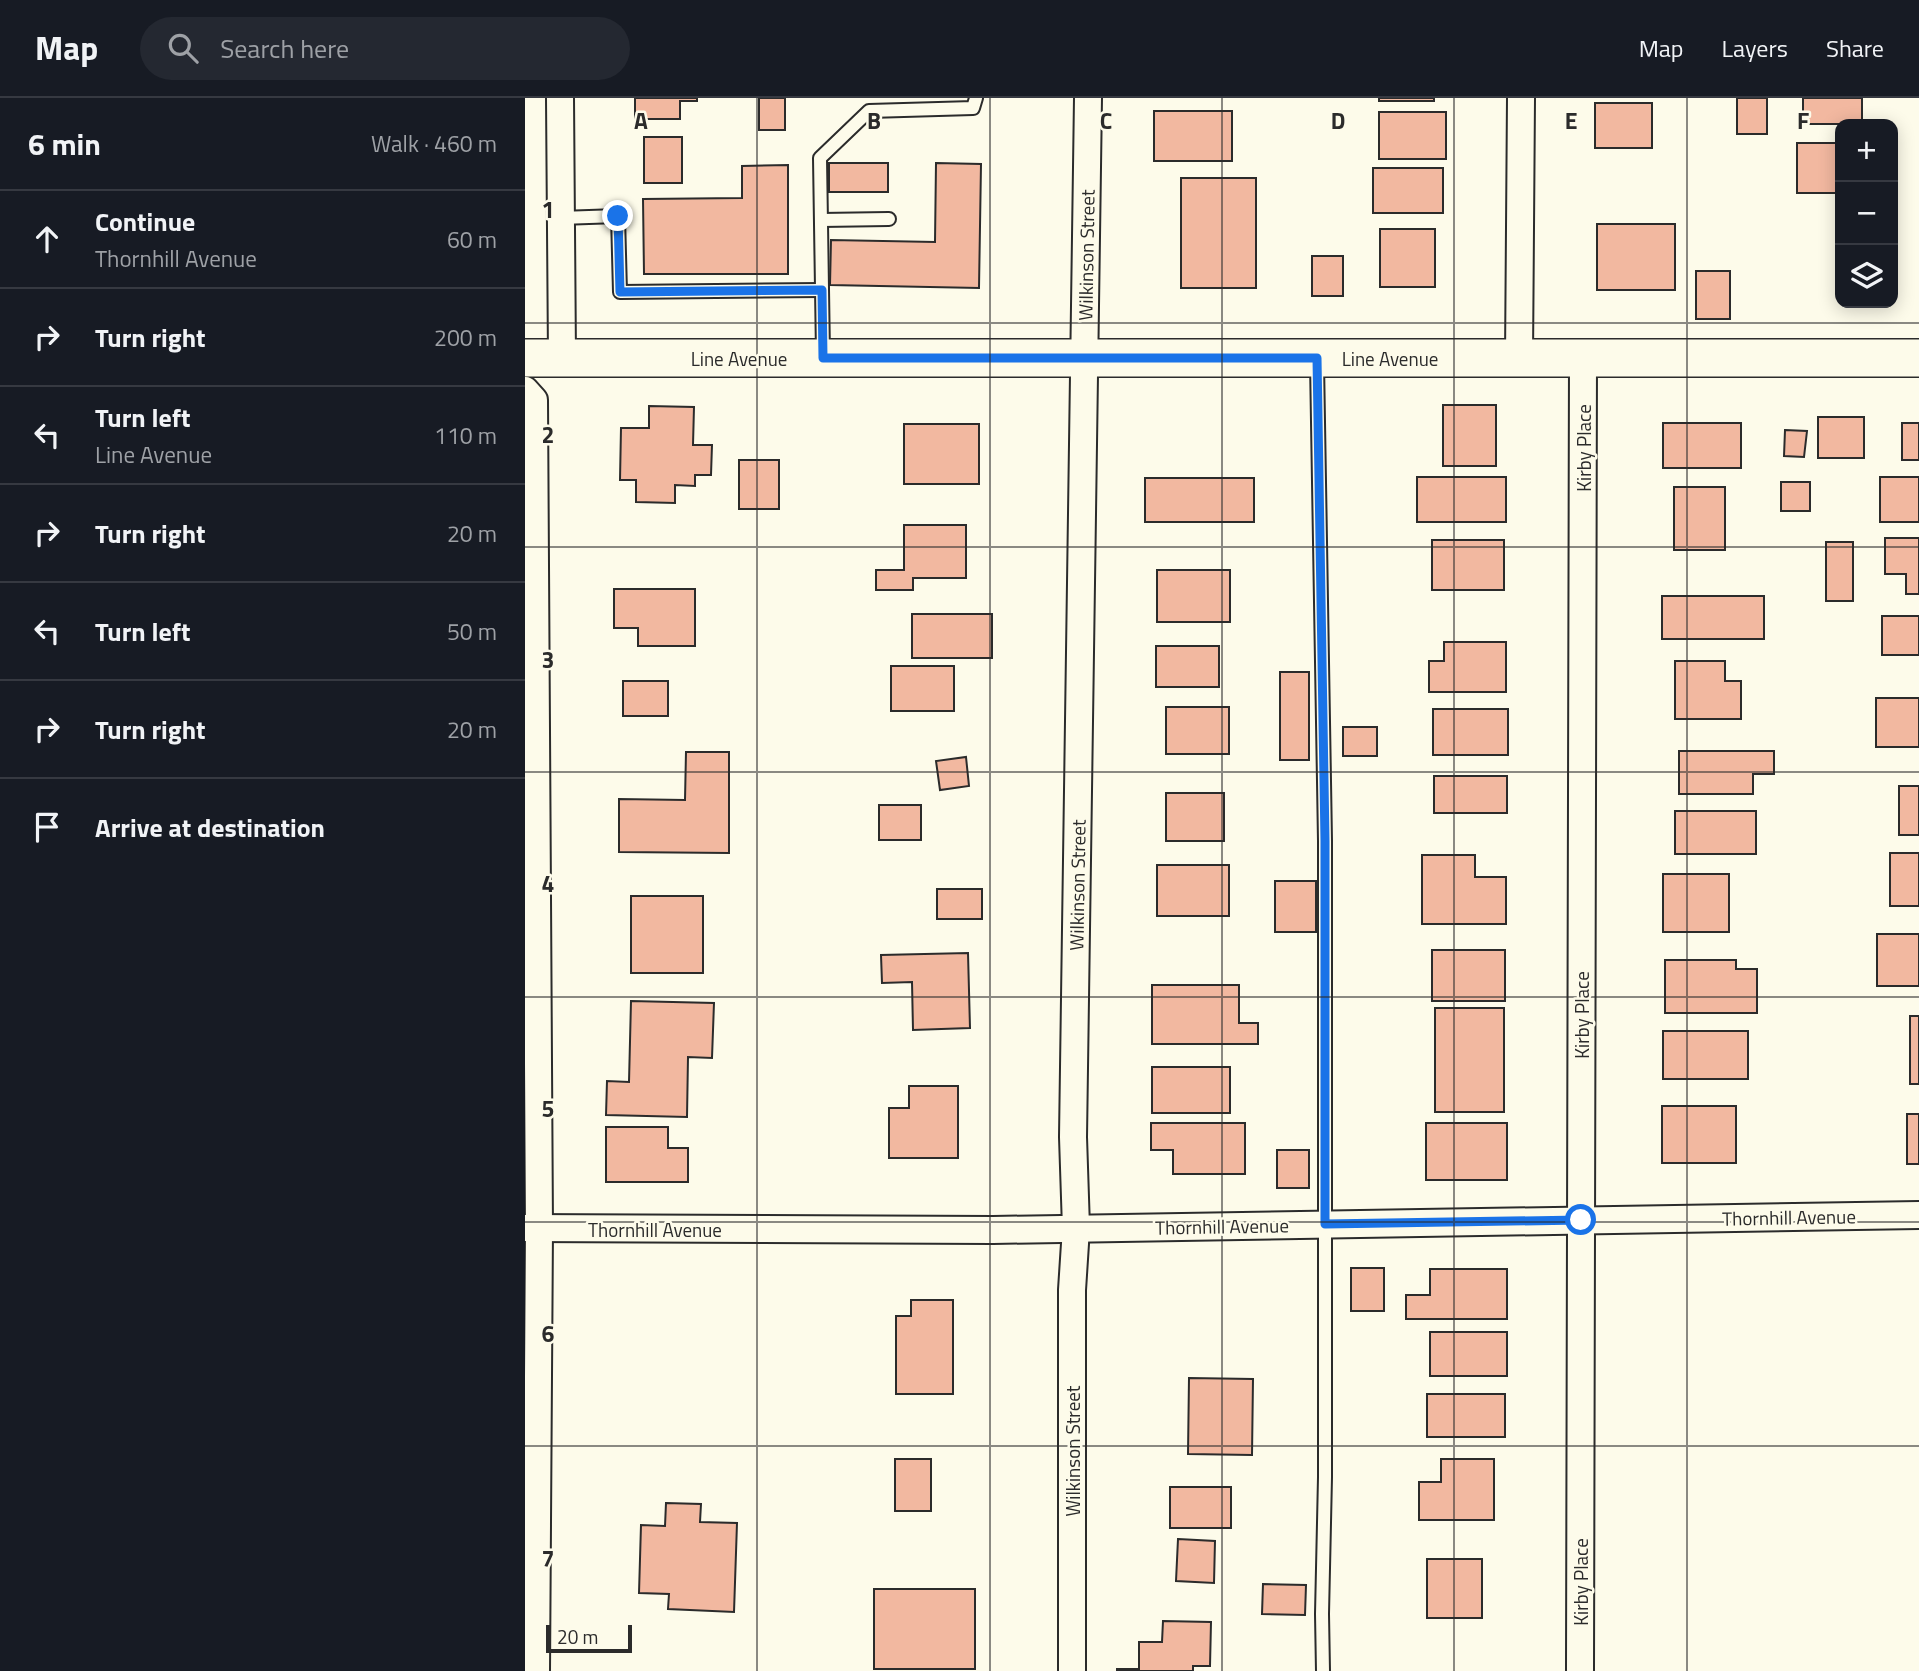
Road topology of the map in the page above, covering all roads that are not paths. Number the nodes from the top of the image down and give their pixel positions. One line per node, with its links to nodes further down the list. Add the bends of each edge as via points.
1 (560, 98): 5 (street)
2 (976, 98): 7 (lane, via 973,108 869,111 820,158)
3 (1088, 98): 9 (street, Wilkinson Street)
4 (1521, 98): 14 (street)
5 (560, 218): 8 (lane, via 618,216 620,292); 11 (street)
6 (889, 219): 7 (lane)
7 (821, 220): 8 (lane)
8 (822, 290): 12 (lane)
9 (1084, 357): 12 (main road, Line Avenue); 13 (main road, Line Avenue); 22 (street, Wilkinson Street, via 1073,1137)
10 (525, 358): 11 (main road, Line Avenue)
11 (562, 358): 12 (main road, Line Avenue)
12 (823, 358)
13 (1317, 358): 14 (main road, Line Avenue); 20 (lane, via 1325,841)
14 (1519, 358): 15 (main road, Line Avenue)
15 (1583, 358): 16 (main road, Line Avenue); 19 (street, Kirby Place)
16 (1919, 358)
17 (525, 390): 21 (street, via 534,400)
18 (1919, 1215): 19 (street, Thornhill Avenue)
19 (1581, 1220): 20 (street, Thornhill Avenue); 26 (street, Kirby Place)
20 (1325, 1224): 22 (street, Thornhill Avenue); 25 (lane)
21 (532, 1228): 22 (street, Thornhill Avenue); 23 (street)
22 (1076, 1228): 24 (street, Wilkinson Street)
23 (537, 1671)
24 (1072, 1671)
25 (1323, 1671)
26 (1580, 1671)

